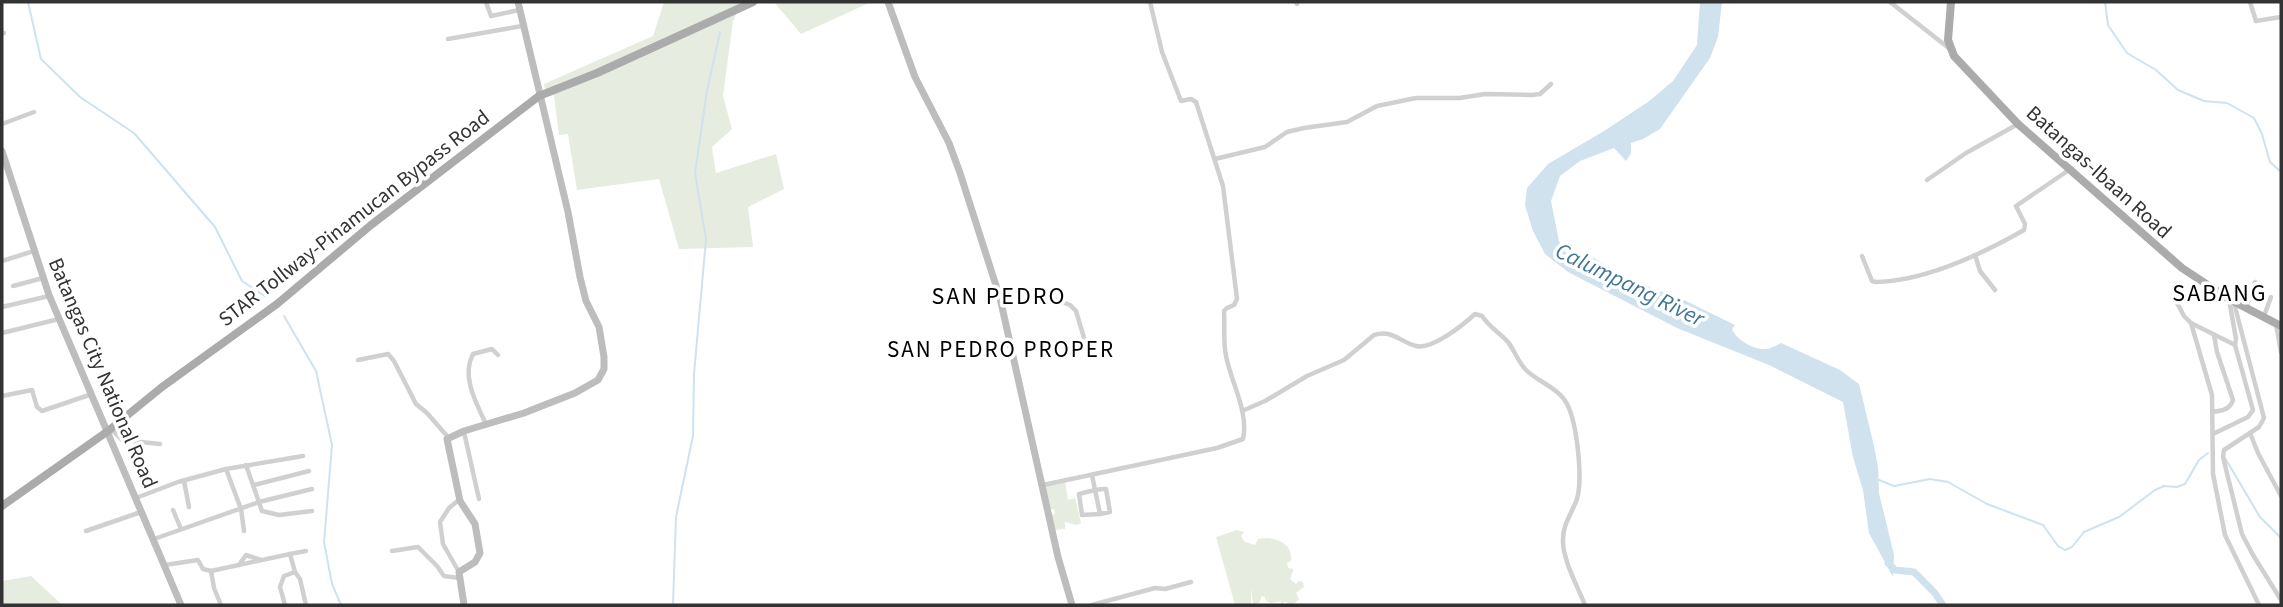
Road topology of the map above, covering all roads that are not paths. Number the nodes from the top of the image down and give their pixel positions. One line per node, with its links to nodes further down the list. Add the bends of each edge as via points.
1 (486, 2): 8 (street, via 491,16)
2 (753, 2): 14 (main road, STAR Tollway-Pinamucan Bypass Road)
3 (888, 2): 32 (street, via 915,77 949,143)
4 (1150, 2): 19 (street, via 1179,99 1196,102)
5 (1890, 2): 12 (street)
6 (1951, 2): 12 (main road)
7 (2250, 2): 9 (street, via 2256,21)
8 (518, 6): 10 (street)
9 (2281, 17)
10 (522, 26): 11 (street); 14 (street)
11 (448, 39)
12 (1950, 49): 17 (main road, Batangas-Ibaan Road)
13 (1551, 84): 19 (street, via 1540,94 1416,98 1377,106 1347,122 1287,132 1265,147)
14 (539, 96): 53 (street, via 584,296 598,327 604,369 587,387); 54 (main road, STAR Tollway-Pinamucan Bypass Road)
15 (34, 112): 16 (street)
16 (2, 124)
17 (2018, 124): 20 (main road, Batangas-Ibaan Road); 21 (street)
18 (2, 151): 22 (street, Batangas City National Road)
19 (1214, 159): 51 (street, via 1228,215 1237,299 1224,311 1225,351)
20 (2069, 170): 23 (street, via 2016,206 2024,230); 34 (main road, Batangas-Ibaan Road, via 2182,268)
21 (1927, 180)
22 (34, 251): 25 (street); 26 (street, Batangas City National Road)
23 (1975, 255): 24 (street, via 1922,276 1880,282 1871,281); 29 (street, via 1980,271)
24 (1862, 256)
25 (2, 261)
26 (44, 278): 28 (street); 30 (street, Batangas City National Road)
27 (2255, 282): 36 (street)
28 (13, 286)
29 (1995, 290)
30 (50, 295): 35 (street); 38 (street, Batangas City National Road)
31 (2271, 297): 37 (street)
32 (1000, 298): 45 (street, via 1041,294 1073,307); 67 (street)
33 (2175, 299): 39 (street)
34 (2231, 300): 36 (main road, Batangas-Ibaan Road); 43 (street)
35 (2, 307)
36 (2246, 307): 37 (main road, Batangas-Ibaan Road)
37 (2263, 316): 40 (main road, Batangas-Ibaan Road)
38 (60, 319): 41 (street); 49 (street, Batangas City National Road)
39 (2191, 323): 42 (street); 52 (street, via 2212,395)
40 (2279, 325): 46 (street)
41 (2, 333)
42 (2214, 335): 44 (street); 52 (street, via 2233,400 2225,410)
43 (2239, 339): 44 (street); 57 (street, via 2264,412 2264,422)
44 (2235, 345): 56 (street, via 2252,414)
45 (1087, 348)
46 (2281, 352)
47 (498, 355): 53 (street, via 486,350 474,354 469,362 472,393)
48 (358, 360): 58 (street, via 388,354 416,404)
49 (93, 394): 50 (street, via 42,411 32,390); 54 (street, Batangas City National Road)
50 (2, 396)
51 (1241, 411): 64 (street, via 1245,431 1237,442); 102 (street, via 1343,360 1374,335 1391,334 1425,347 1475,314 1482,316 1510,344 1525,369 1566,402 1577,442 1578,497 1562,540)
52 (2212, 412): 56 (street)
53 (486, 424): 55 (street)
54 (110, 430): 59 (street, via 122,440); 71 (street, Batangas City National Road); 75 (main road, STAR Tollway-Pinamucan Bypass Road)
55 (464, 431): 58 (street); 73 (street)
56 (2213, 433): 103 (street, via 2213,474 2225,535)
57 (2250, 433): 70 (street); 94 (street, via 2224,450 2223,457 2242,534)
58 (448, 437): 72 (street)
59 (160, 444)
60 (303, 456): 61 (street)
61 (246, 465): 62 (street); 66 (street)
62 (226, 469): 65 (street); 77 (street)
63 (309, 471): 66 (street)
64 (1092, 475): 67 (street); 69 (street)
65 (184, 481): 71 (street); 76 (street)
66 (254, 485): 74 (street)
67 (1042, 485): 100 (street)
68 (312, 489): 74 (street)
69 (1095, 491): 81 (street); 81 (street, via 1106,489 1110,512); 81 (street, via 1079,494 1082,515)
70 (2281, 496)
71 (136, 498): 80 (street, Batangas City National Road)
72 (460, 499): 92 (street, via 440,522 443,544); 92 (street, via 475,523 480,553)
73 (479, 499)
74 (259, 502): 77 (street); 79 (street, via 264,513)
75 (2, 506)
76 (189, 507)
77 (241, 509): 82 (street); 84 (street)
78 (173, 510): 82 (street)
79 (312, 511)
80 (142, 512): 83 (street); 85 (street, Batangas City National Road)
81 (1100, 514)
82 (181, 529): 85 (street)
83 (86, 531)
84 (244, 531)
85 (154, 539): 89 (street, Batangas City National Road)
86 (306, 551): 88 (street)
87 (392, 551): 92 (street, via 418,547 444,576)
88 (290, 554): 90 (street); 91 (street)
89 (164, 565): 90 (street, via 198,560 203,569); 95 (street, Batangas City National Road)
90 (211, 571): 96 (street)
91 (295, 572): 97 (street, via 281,579); 98 (street)
92 (459, 575): 99 (street)
93 (1191, 582): 101 (street)
94 (2281, 600)
95 (181, 605)
96 (221, 605)
97 (285, 605)
98 (306, 605)
99 (464, 605)
100 (1072, 605)
101 (1093, 605)
102 (1585, 605)
103 (2259, 605)

